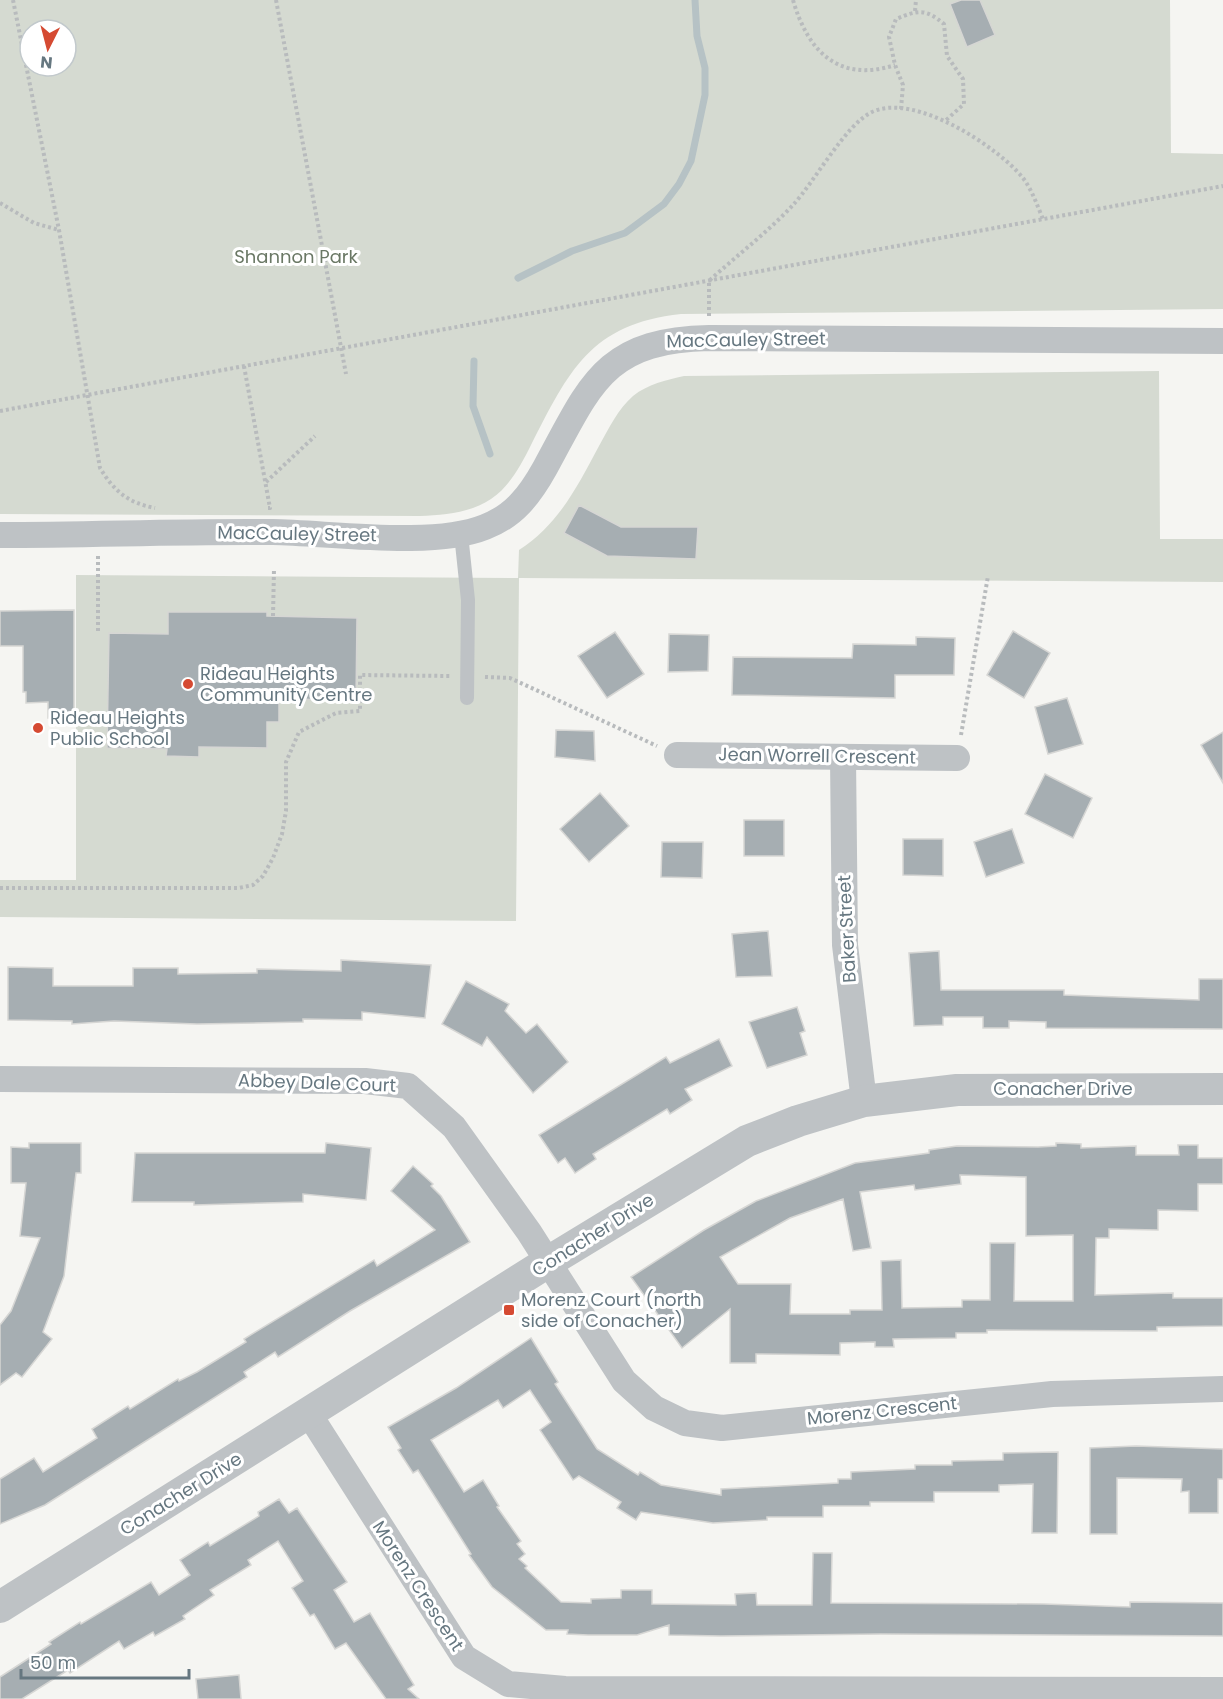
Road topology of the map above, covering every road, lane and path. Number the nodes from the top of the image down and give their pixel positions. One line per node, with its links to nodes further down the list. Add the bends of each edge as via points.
1 (13, 0): 12 (path)
2 (276, 0): 16 (path)
3 (793, 0): 6 (path, via 811,40 832,62 867,72)
4 (916, 0): 5 (path)
5 (915, 11): 6 (path, via 896,19 889,37); 8 (path, via 932,13 944,24 947,56 963,79 964,104)
6 (895, 65): 7 (path, via 903,85)
7 (901, 109): 8 (path); 13 (path, via 890,107 872,112 854,125 793,205)
8 (945, 121): 11 (path, via 985,146 1021,176)
9 (1223, 186): 11 (path)
10 (0, 203): 12 (path, via 34,224)
11 (1043, 219): 13 (path)
12 (58, 230): 19 (path)
13 (709, 281): 14 (path); 16 (path)
14 (709, 322)
15 (1223, 341): 25 (street, MacCauley Street, via 662,341 626,354 596,380 537,483 514,511 483,528)
16 (342, 349): 17 (path); 18 (path)
17 (244, 366): 19 (path); 22 (path)
18 (346, 374)
19 (88, 395): 20 (path); 23 (path, via 100,468 112,488 131,502)
20 (0, 411)
21 (315, 436): 22 (path)
22 (265, 482): 24 (path, via 270,508)
23 (165, 508)
24 (258, 508)
25 (461, 534): 27 (street, MacCauley Street); 32 (lane, via 468,600)
26 (0, 535): 27 (street, MacCauley Street)
27 (97, 535): 31 (path)
28 (274, 569): 30 (path)
29 (988, 576): 36 (path)
30 (273, 616)
31 (98, 633)
32 (467, 676): 33 (lane); 34 (path, via 510,678); 37 (path, via 360,675 360,711 336,713 299,732 286,762 282,834 268,867 253,885)
33 (467, 698)
34 (677, 755): 35 (street, Jean Worrell Crescent)
35 (843, 757): 36 (street, Jean Worrell Crescent); 40 (street, Baker Street, via 845,945)
36 (957, 758)
37 (0, 888)
38 (0, 1079): 41 (street, Abbey Dale Court, via 365,1081 408,1086 454,1127)
39 (1223, 1089): 40 (street, Conacher Drive, via 957,1090)
40 (864, 1101): 41 (street, Conacher Drive, via 798,1120 747,1141)
41 (548, 1262): 42 (street, Morenz Crescent, via 624,1381 654,1408 685,1423 722,1428 1052,1394); 43 (street, Conacher Drive)
42 (1223, 1389)
43 (309, 1414): 44 (street, Conacher Drive); 45 (street, Morenz Crescent, via 464,1657 508,1684 565,1689)
44 (0, 1607)
45 (1223, 1690)

